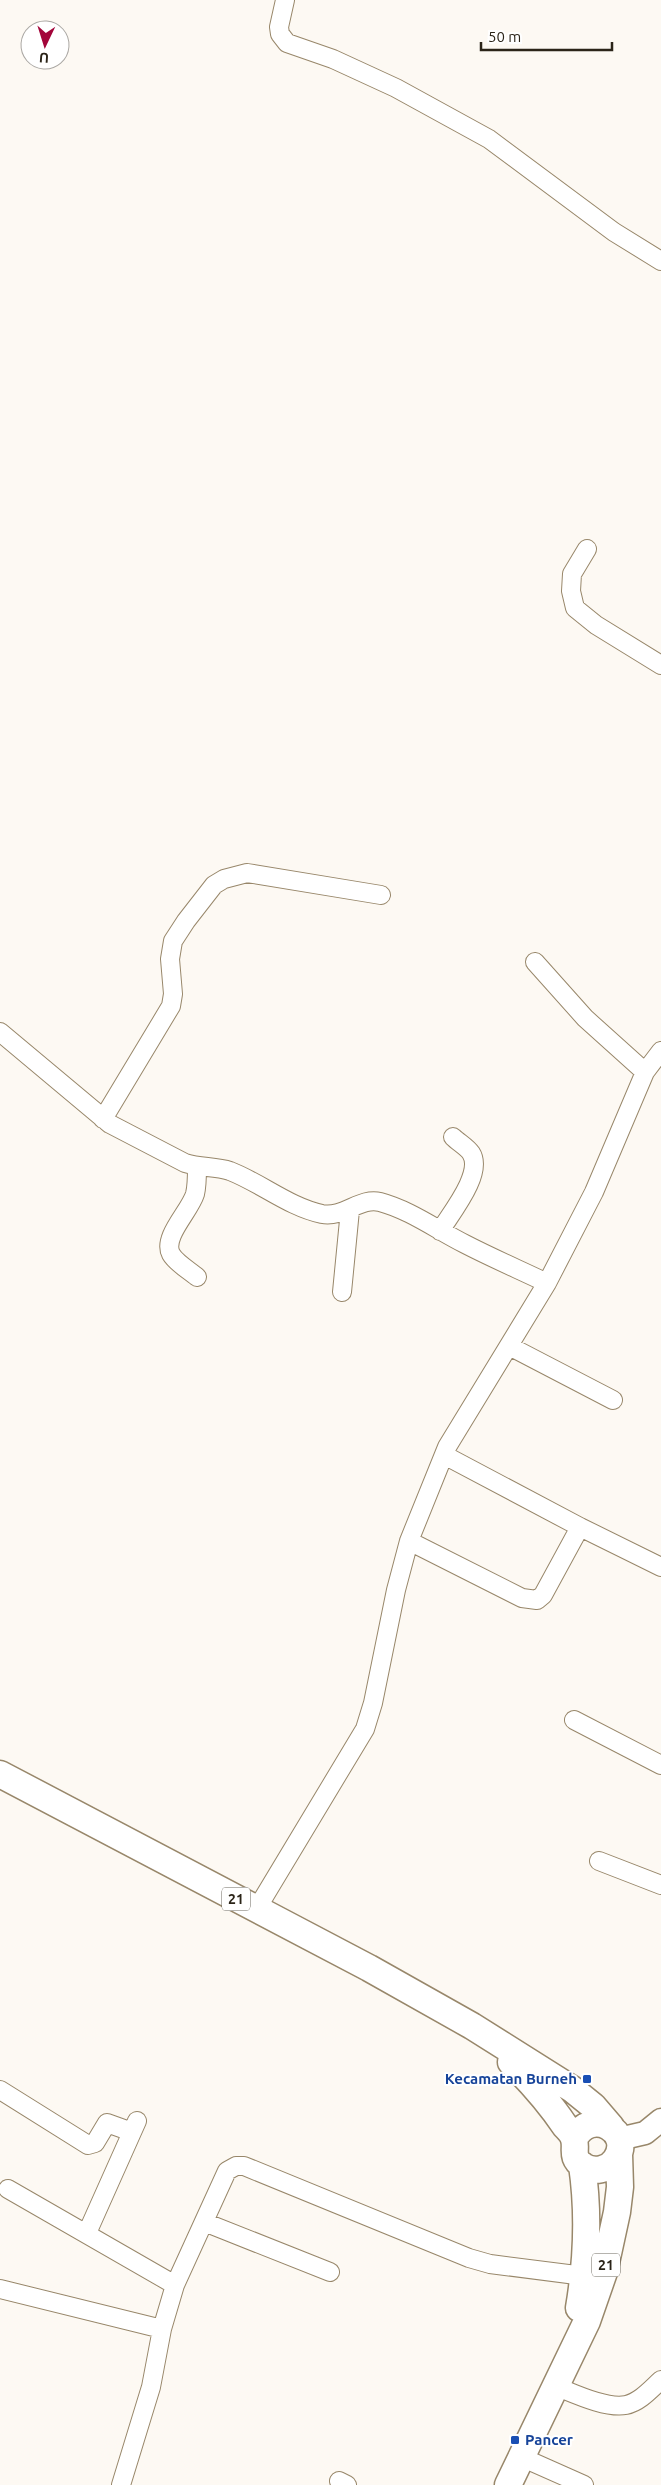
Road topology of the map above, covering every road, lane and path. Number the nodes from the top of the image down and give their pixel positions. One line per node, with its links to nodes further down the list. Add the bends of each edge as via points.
1 (285, 0): 2 (street, via 279,27 287,42 396,88 489,139 614,232)
2 (661, 261)
3 (587, 549): 4 (street, via 572,574 575,608 596,625)
4 (661, 665)
5 (381, 895): 10 (street, via 247,874 224,879 214,885 173,941 171,1006)
6 (535, 962): 9 (street, via 585,1018)
7 (0, 1032): 10 (street)
8 (660, 1054): 9 (street)
9 (646, 1072): 16 (street, via 594,1192)
10 (103, 1119): 12 (street, via 149,1146)
11 (453, 1137): 14 (street, via 471,1153 476,1167)
12 (197, 1167): 13 (street, via 211,1166 230,1171 324,1214); 15 (street, via 196,1193 169,1246 172,1254)
13 (350, 1210): 14 (street, via 367,1201 379,1202); 17 (street)
14 (440, 1231): 16 (street)
15 (198, 1278)
16 (547, 1283): 18 (street)
17 (342, 1292)
18 (509, 1346): 19 (street); 20 (street)
19 (613, 1400)
20 (444, 1455): 21 (street); 22 (street)
21 (580, 1527): 22 (street, via 543,1596 537,1600 522,1598); 23 (street)
22 (409, 1541): 29 (street, via 374,1703 365,1729)
23 (661, 1567)
24 (574, 1720): 25 (street)
25 (661, 1765)
26 (0, 1774): 29 (highway, 21)
27 (599, 1861): 28 (street)
28 (661, 1885)
29 (256, 1910): 30 (highway, 21)
30 (472, 2026): 33 (highway, 21, via 533,2084); 34 (highway, 21, via 594,2106)
31 (0, 2090): 38 (street, via 88,2144 95,2143 107,2123 134,2126)
32 (661, 2120): 34 (main road, via 645,2133)
33 (574, 2139): 34 (highway, via 583,2127 604,2124); 35 (highway, 21, via 574,2154)
34 (616, 2140): 35 (highway, via 616,2160 604,2169 589,2169); 40 (highway, 21, via 620,2187 617,2212)
35 (582, 2165): 40 (highway, 21)
36 (8, 2189): 38 (street)
37 (204, 2222): 39 (street); 40 (street, via 227,2171 244,2166 469,2258 490,2264); 41 (street)
38 (86, 2233): 41 (street)
39 (330, 2272)
40 (594, 2274): 44 (highway, 21, via 587,2321)
41 (175, 2285): 43 (street)
42 (0, 2289): 43 (street)
43 (162, 2329): 47 (street, via 151,2388)
44 (560, 2378): 45 (street, via 594,2401 625,2405 638,2400); 46 (highway, 21)
45 (661, 2380)
46 (521, 2457): 48 (highway, 21); 49 (street)
47 (120, 2485)
48 (508, 2485)
49 (584, 2485)

